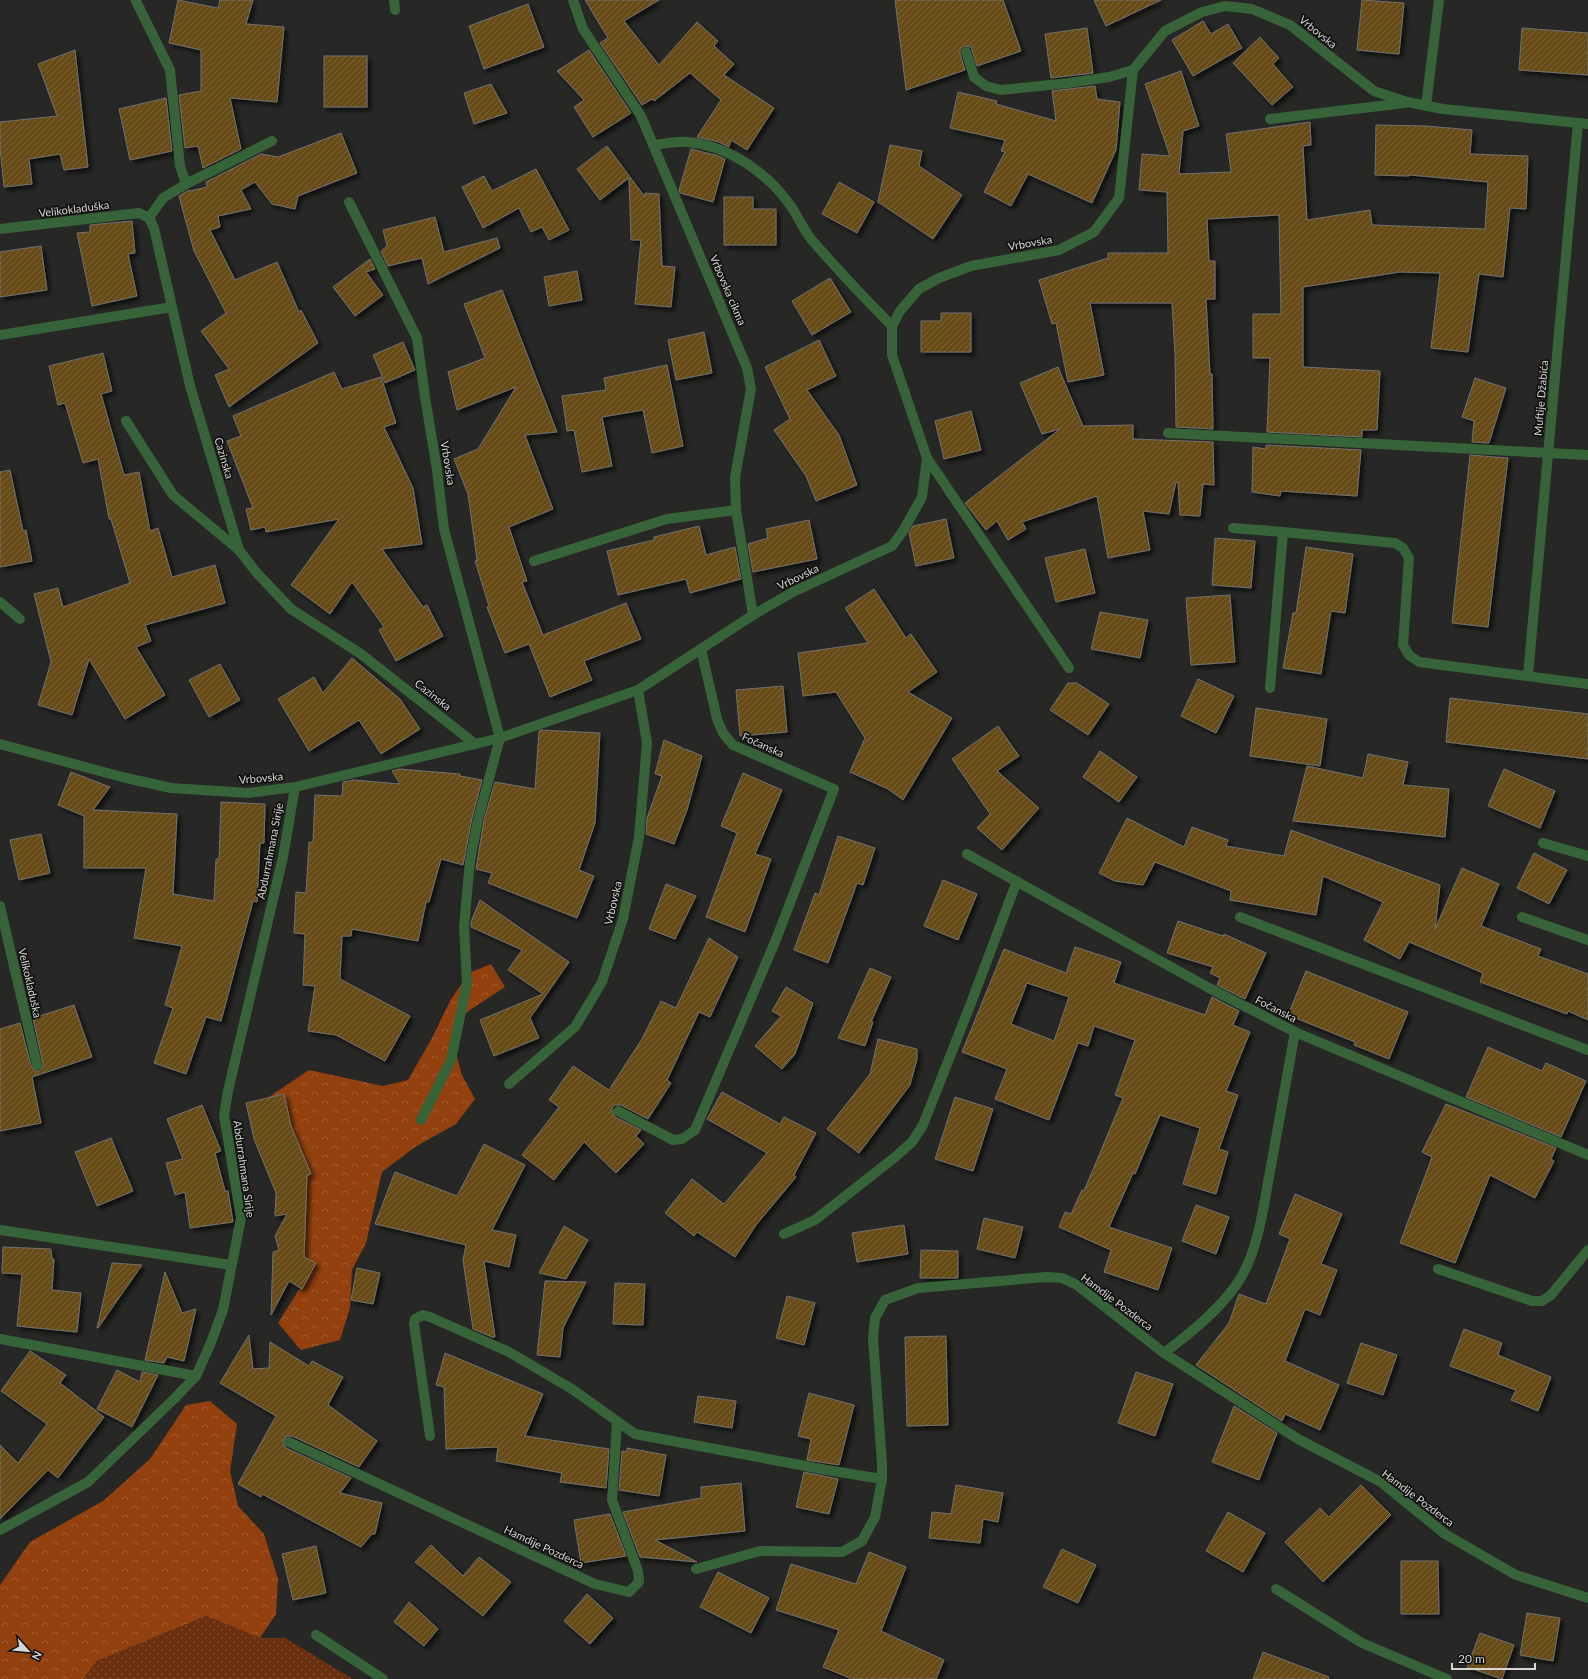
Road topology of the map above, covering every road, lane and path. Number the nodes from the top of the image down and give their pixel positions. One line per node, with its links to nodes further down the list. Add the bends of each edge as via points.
1 (573, 0): 11 (street, Vrbovska cikma, via 583,29 641,116)
2 (1439, 0): 7 (street)
3 (136, 1): 12 (street, via 170,70 180,166)
4 (966, 52): 5 (street, via 974,77 986,86 1001,90 1109,77)
5 (1133, 70): 6 (street, Vrbovska, via 1165,31 1202,12 1225,6 1252,9 1290,25 1374,91); 17 (street, Vrbovska, via 1119,198 1094,232 1059,250 971,266 939,278 919,289)
6 (1407, 102): 7 (street, Vrbovska); 8 (street, Vrbovska)
7 (1426, 106): 9 (street, Vrbovska)
8 (1270, 119)
9 (1583, 123): 21 (street, Muftije Džabića)
10 (272, 141): 12 (street)
11 (653, 145): 17 (street, via 686,141 713,147 768,179 790,204 810,237); 24 (street, Vrbovska cikma, via 747,368 751,389 735,477)
12 (186, 184): 14 (street, via 163,198)
13 (349, 202): 38 (street, Vrbovska, via 417,338 444,529)
14 (149, 218): 15 (street, Velikokladuška, via 139,213); 16 (street, Cazinska, via 154,228)
15 (0, 229)
16 (172, 307): 18 (street); 27 (street, Cazinska, via 190,386)
17 (892, 326): 23 (street, Vrbovska, via 892,355)
18 (0, 335)
19 (126, 421): 27 (street, via 173,495)
20 (1168, 433): 21 (street)
21 (1548, 452): 22 (street); 34 (street, Muftije Džabića)
22 (1588, 455)
23 (927, 458): 30 (street, Vrbovska, via 922,497 892,546 793,592); 33 (street, Vrbovska)
24 (736, 510): 28 (street, via 667,519); 30 (street, Vrbovska cikma)
25 (1233, 528): 26 (street)
26 (1283, 532): 34 (street, via 1396,543 1403,548 1409,558 1403,645 1409,656 1419,662); 36 (street)
27 (239, 550): 40 (street, Cazinska, via 291,609 361,654)
28 (534, 561)
29 (0, 602): 31 (street)
30 (753, 615): 32 (street, Vrbovska)
31 (20, 620)
32 (701, 649): 37 (street, Vrbovska); 54 (street, Fočanska, via 717,719 723,733 733,745 834,789 775,942 695,1130 682,1139 673,1140)
33 (1069, 668)
34 (1528, 675): 35 (street)
35 (1588, 684)
36 (1270, 688)
37 (638, 690): 38 (street, Vrbovska); 53 (street, Vrbovska, via 647,744 639,837 623,919 602,982 575,1027)
38 (500, 738): 40 (street, Vrbovska); 55 (street, via 478,819 470,861 464,927 467,984 451,1060)
39 (0, 744): 41 (street, Vrbovska, via 171,788 248,793)
40 (475, 744): 41 (street, Vrbovska)
41 (295, 786): 60 (street, Abdurrahmana Sirije, via 283,857 224,1115 240,1218)
42 (1543, 843): 44 (street)
43 (967, 854): 45 (street, Fočanska)
44 (1588, 856)
45 (1017, 881): 50 (street, Fočanska, via 1211,989); 58 (street, via 923,1125 912,1142 815,1220)
46 (0, 906): 52 (street, Velikokladuška)
47 (1240, 917): 51 (street)
48 (1522, 917): 49 (street)
49 (1588, 940)
50 (1295, 1032): 56 (street, Fočanska); 63 (street, via 1253,1253 1226,1298 1184,1338)
51 (1588, 1050)
52 (37, 1065)
53 (509, 1084)
54 (618, 1111)
55 (421, 1120)
56 (1588, 1155)
57 (0, 1230): 60 (street)
58 (784, 1234)
59 (1588, 1250): 61 (street, via 1551,1295 1542,1301 1532,1300)
60 (231, 1265): 64 (street, Abdurrahmana Sirije, via 223,1310)
61 (1438, 1268)
62 (0, 1338): 64 (street)
63 (1164, 1353): 68 (street, Hamdije Pozderca, via 1077,1285 1062,1278 1046,1277 918,1288 885,1300 875,1318 873,1338); 72 (street, Hamdije Pozderca, via 1298,1439 1381,1482 1451,1538 1516,1575)
64 (196, 1376): 69 (street, Abdurrahmana Sirije, via 88,1482)
65 (617, 1422): 66 (street, via 572,1389 509,1352 423,1315 415,1319 414,1324); 67 (street, Hamdije Pozderca, via 612,1500 638,1570 639,1582 629,1592 595,1584); 68 (street, via 635,1434 657,1439)
66 (430, 1436)
67 (289, 1442)
68 (882, 1479): 70 (street, Hamdije Pozderca, via 876,1517 862,1541 842,1552 760,1552)
69 (0, 1530)
70 (696, 1569)
71 (1276, 1589): 75 (street, via 1362,1643)
72 (1588, 1598)
73 (316, 1635): 74 (street)
74 (383, 1679)
75 (1447, 1679)

